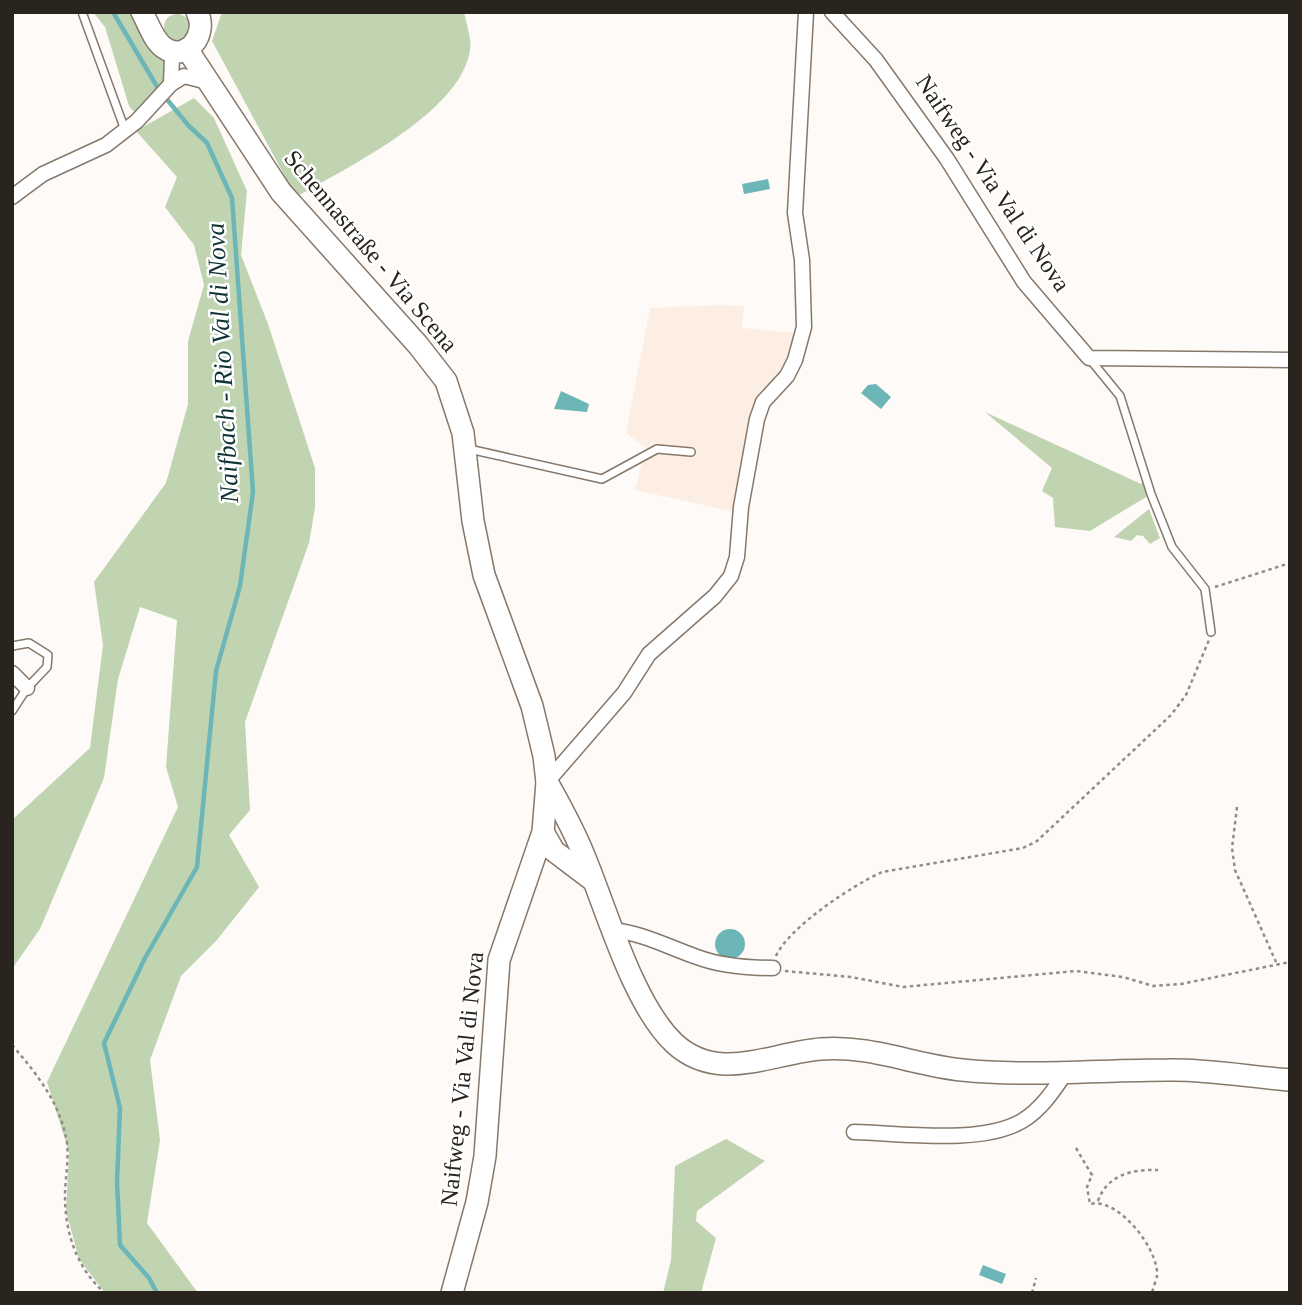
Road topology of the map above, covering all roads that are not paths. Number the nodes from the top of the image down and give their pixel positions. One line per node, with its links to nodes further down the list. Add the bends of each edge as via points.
1 (82, 12): 11 (lane)
2 (142, 12): 7 (main road)
3 (158, 12): 7 (main road, via 154,19)
4 (806, 12): 22 (street, via 795,213 804,327 787,376 763,402 757,419 731,576 649,654 624,693)
5 (832, 12): 13 (street, Naifweg - Via Val di Nova, via 876,60 947,159 1024,282)
6 (198, 26): 7 (main road, via 173,51); 8 (street); 10 (main road, Schennastraße - Via Scena)
7 (158, 40): 9 (street, via 172,57)
8 (184, 76): 9 (street); 10 (street)
9 (171, 84): 11 (street)
10 (214, 88): 15 (main road, Schennastraße - Via Scena, via 281,192 446,381)
11 (125, 131): 12 (street, via 106,145 43,174)
12 (12, 197)
13 (1089, 358): 14 (street); 17 (lane, via 1120,396 1172,547 1205,589)
14 (1290, 360)
15 (464, 448): 16 (lane, via 602,479 657,450); 22 (main road, Schennastraße - Via Scena, via 484,575 532,706)
16 (691, 452)
17 (1211, 632)
18 (12, 646): 20 (lane, via 29,643 48,655 47,667)
19 (12, 673): 20 (street)
20 (27, 688): 21 (lane)
21 (12, 710)
22 (547, 782): 23 (main road, Schennastraße - Via Scena); 24 (main road, Schennastraße - Via Scena)
23 (542, 832): 24 (main road); 25 (main road, via 554,851); 26 (main road, Naifweg - Via Val di Nova)
24 (573, 835): 25 (main road, Schennastraße - Via Scena, via 583,852)
25 (585, 874): 26 (main road, via 559,863); 27 (main road, Schennastraße - Via Scena)
26 (527, 880): 32 (main road, Naifweg - Via Val di Nova, via 499,960 485,1156)
27 (612, 930): 28 (street, via 747,968); 29 (main road, Schennastraße - Via Scena, via 656,1021 675,1043 699,1059 742,1065 819,1049 842,1049 959,1070)
28 (774, 964)
29 (1066, 1072): 30 (main road, via 1172,1069); 31 (street, via 1035,1112 993,1130 950,1135)
30 (1290, 1080)
31 (854, 1132)
32 (452, 1293)

